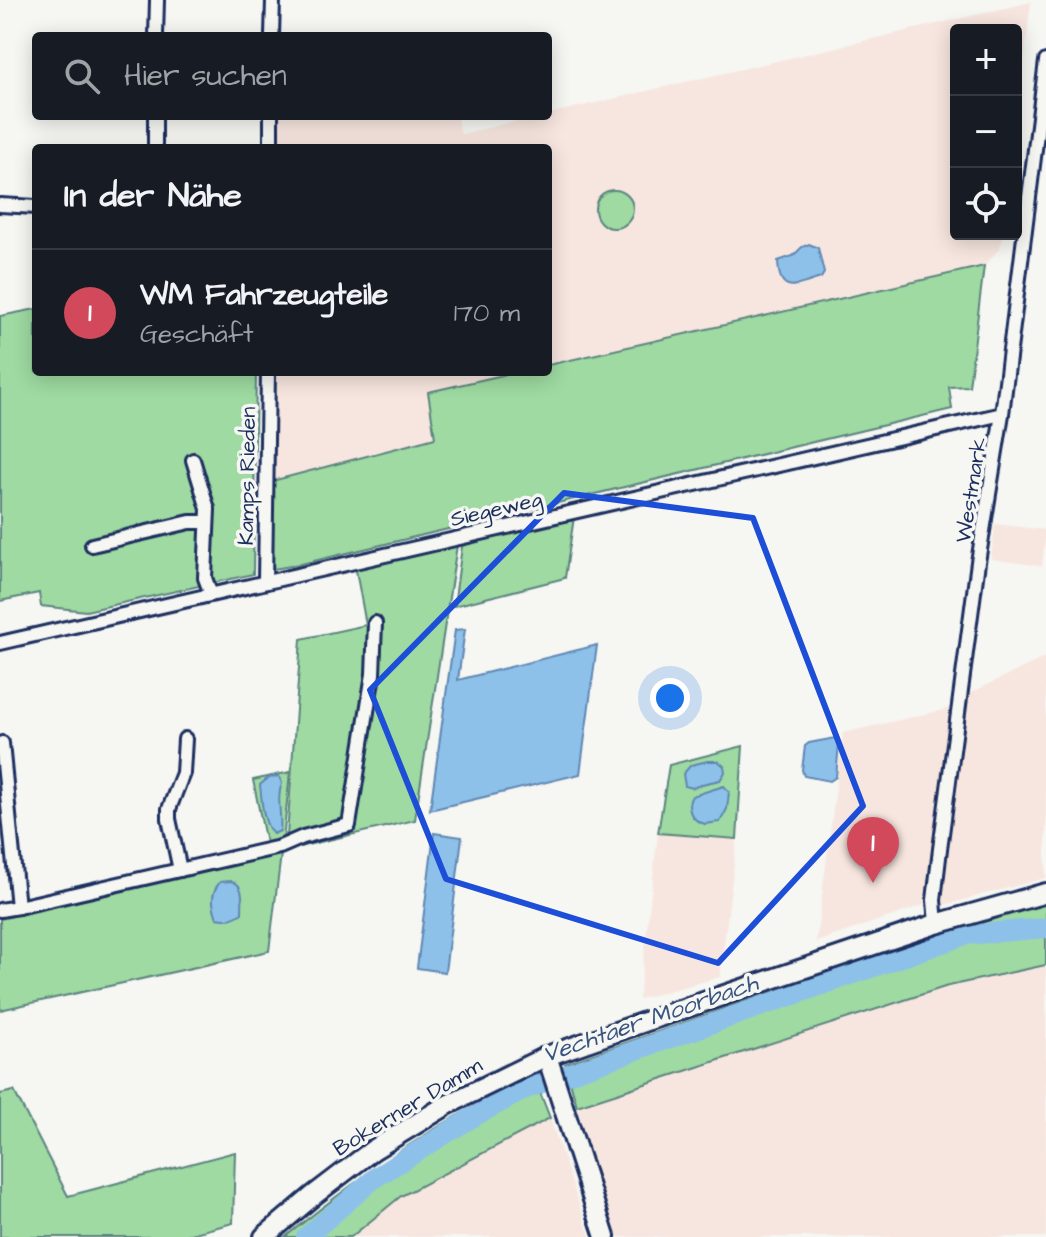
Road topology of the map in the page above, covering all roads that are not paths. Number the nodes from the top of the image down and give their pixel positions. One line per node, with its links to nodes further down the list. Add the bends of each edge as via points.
1 (157, 0): 3 (street)
2 (273, 0): 4 (street)
3 (156, 32)
4 (272, 32)
5 (1046, 61): 13 (street, Westmark)
6 (155, 120): 8 (street)
7 (271, 120): 9 (street)
8 (155, 144)
9 (271, 144)
10 (0, 205): 11 (street)
11 (32, 207)
12 (268, 376): 17 (street, Kamps Rieden)
13 (1002, 414): 17 (street, Siegeweg); 27 (street, Westmark, via 940,849)
14 (193, 460): 15 (street)
15 (207, 522): 16 (street); 18 (street, via 205,578)
16 (92, 545)
17 (265, 582): 18 (street, Siegeweg)
18 (211, 594): 20 (street, Siegeweg)
19 (375, 623): 23 (street, via 373,674 349,825)
20 (0, 643)
21 (185, 739): 23 (street, via 183,773 169,809)
22 (2, 743): 25 (street)
23 (180, 870): 25 (street)
24 (1046, 893): 27 (main road, Bokerner Damm)
25 (18, 907): 26 (street)
26 (0, 910)
27 (936, 924): 28 (main road, Bokerner Damm)
28 (549, 1064): 29 (main road, Bokerner Damm, via 447,1105 373,1150); 30 (main road)
29 (264, 1237)
30 (605, 1237)

